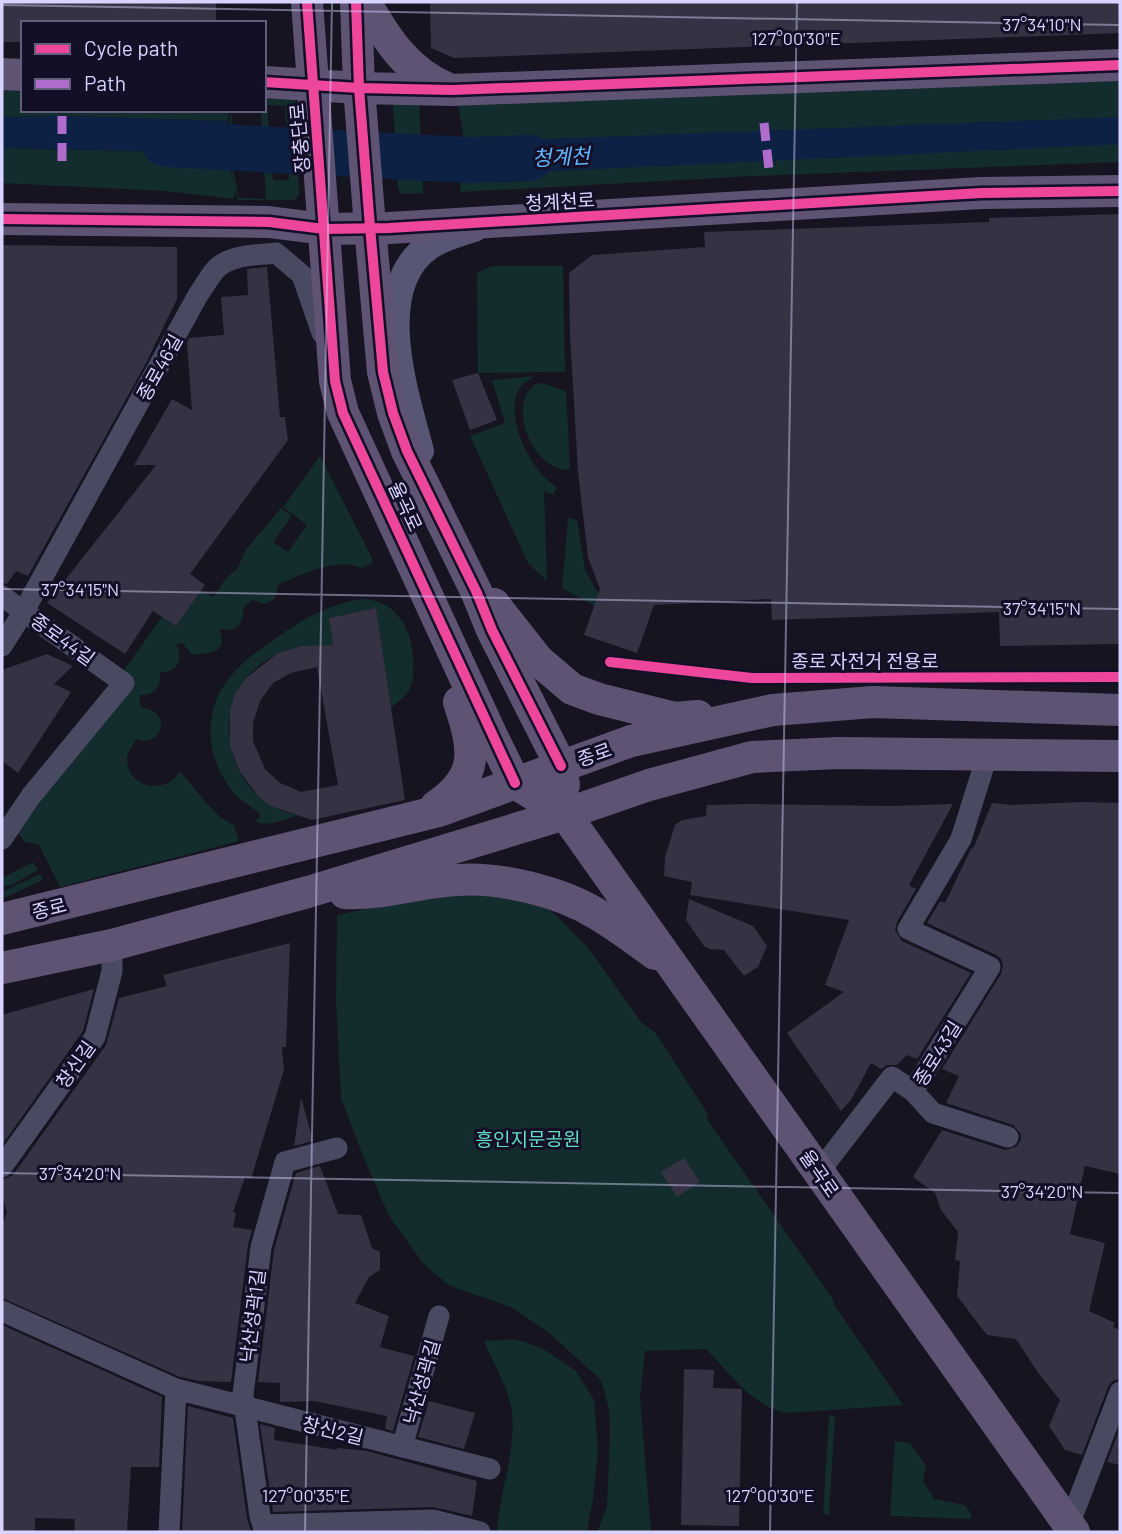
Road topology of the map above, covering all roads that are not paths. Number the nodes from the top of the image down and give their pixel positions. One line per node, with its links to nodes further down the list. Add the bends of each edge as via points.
1 (307, 2): 8 (main road, 장충단로)
2 (356, 2): 9 (main road)
3 (365, 2): 10 (main road, via 382,32 415,71)
4 (1120, 65): 10 (main road)
5 (2, 74): 6 (main road)
6 (21, 75)
7 (266, 82): 8 (main road)
8 (313, 84): 9 (main road); 16 (main road, 장충단로)
9 (359, 88): 10 (main road); 15 (main road, 율곡로)
10 (452, 90)
11 (1120, 191): 14 (main road, 청계천로, via 981,193)
12 (2, 219): 13 (main road, 청계천로)
13 (240, 222): 16 (main road, 청계천로); 17 (street, via 257,230)
14 (478, 223): 15 (main road, 청계천로); 19 (street, via 429,247 408,270 397,297 402,381)
15 (370, 227): 16 (main road, 청계천로); 19 (main road, 율곡로, via 389,399)
16 (324, 229): 18 (main road, 율곡로)
17 (276, 253): 18 (street, via 302,275); 23 (street, 종로46길, via 244,256 216,268)
18 (335, 381): 21 (main road, 율곡로, via 343,413)
19 (434, 508): 20 (main road, 율곡로)
20 (454, 550): 26 (main road, 율곡로); 28 (main road, via 538,660 572,689 675,718)
21 (410, 555): 27 (main road, 율곡로); 35 (main road, via 471,752 458,790)
22 (2, 596): 23 (street, 종로44길)
23 (24, 611): 24 (street); 25 (street, 종로46길); 36 (street, 종로44길, via 124,683 31,796)
24 (2, 619)
25 (2, 646)
26 (517, 681): 27 (main road); 32 (main road, 율곡로)
27 (475, 699): 33 (main road, 율곡로)
28 (773, 710): 29 (main road, 종로, via 873,702); 32 (main road, 종로, via 631,741)
29 (1120, 710)
30 (986, 755): 31 (main road); 34 (main road, via 752,757); 42 (street, 종로43길, via 961,839 908,929 989,967)
31 (1120, 756)
32 (561, 766): 33 (main road, 종로); 34 (main road, 율곡로)
33 (515, 783): 34 (main road, 율곡로); 35 (main road, 종로)
34 (565, 814): 37 (main road); 40 (main road, 율곡로)
35 (422, 815): 38 (main road, 종로)
36 (2, 839)
37 (308, 892): 39 (main road); 40 (main road, via 364,894 491,879 558,897 595,913)
38 (2, 919)
39 (112, 945): 41 (main road); 45 (street, 창신길, via 112,971 95,1037)
40 (673, 966): 46 (main road, 율곡로)
41 (2, 968)
42 (913, 1091): 43 (street, via 933,1113); 46 (street, 종로43길, via 892,1077)
43 (1008, 1137)
44 (337, 1148): 51 (street, 낙산성곽1길, via 285,1162 261,1247)
45 (2, 1167)
46 (819, 1172): 55 (main road, 율곡로)
47 (2, 1311): 49 (street, 창신2길)
48 (439, 1316): 52 (street, 낙산성곽길)
49 (176, 1389): 51 (street, 창신2길); 56 (street)
50 (1120, 1392): 55 (street)
51 (245, 1408): 52 (street, 창신2길); 54 (street, 낙산성곽1길)
52 (402, 1447): 53 (street, 창신2길)
53 (490, 1469)
54 (264, 1529): 57 (street, 낙산성곽1길, via 433,1520)
55 (1072, 1529)
56 (169, 1532)
57 (480, 1532)

